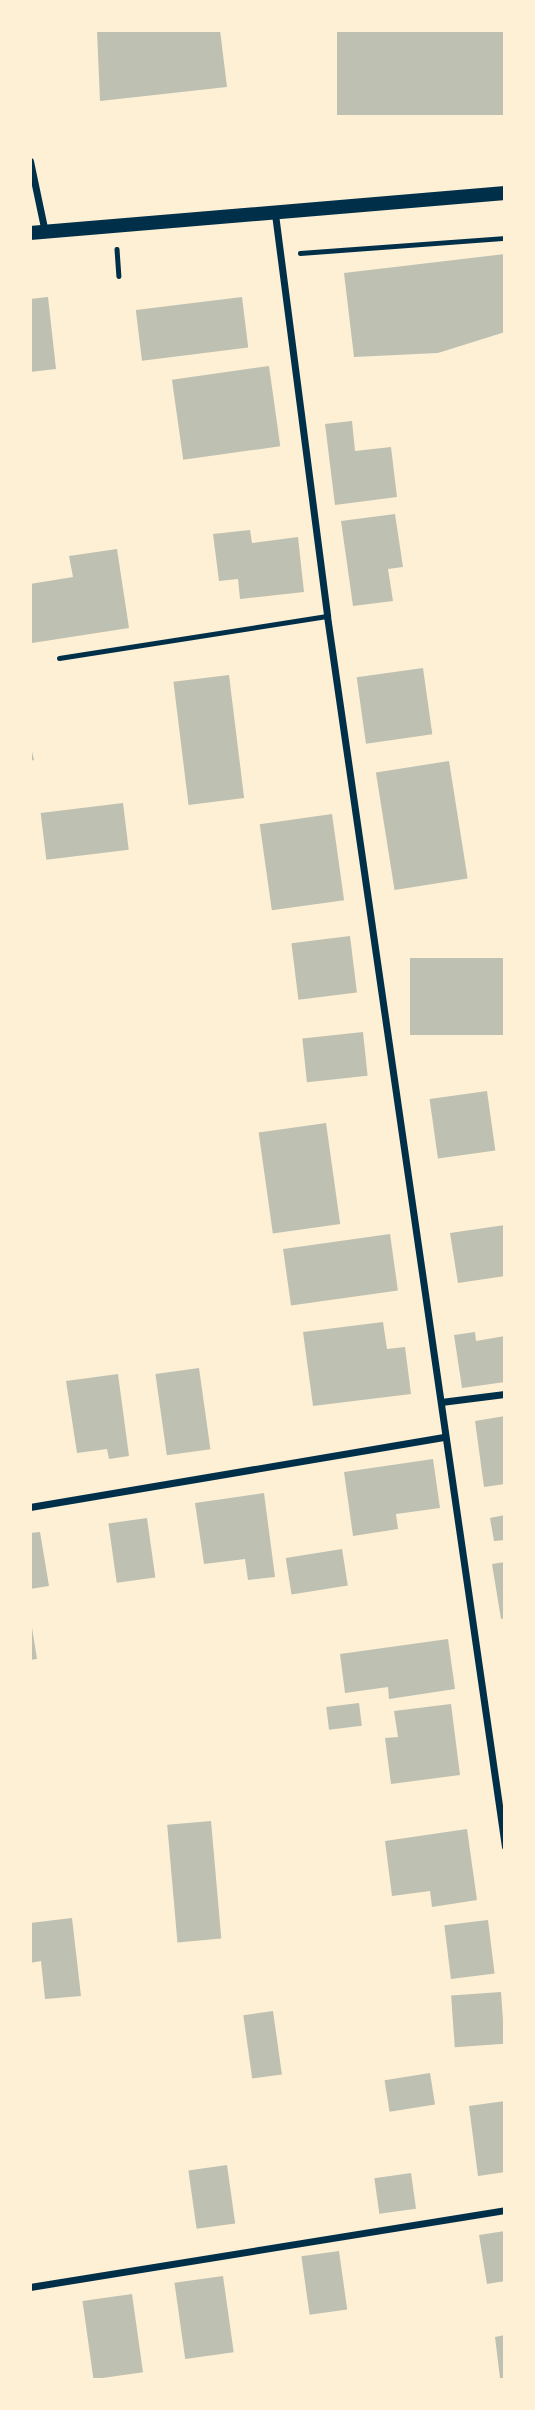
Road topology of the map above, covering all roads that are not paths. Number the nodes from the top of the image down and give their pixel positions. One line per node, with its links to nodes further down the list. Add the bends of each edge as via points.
1 (30, 161): 4 (street)
2 (505, 194): 3 (main road)
3 (275, 214): 4 (main road); 5 (street)
4 (37, 232)
5 (327, 615): 6 (lane); 8 (street)
6 (59, 658)
7 (505, 1394): 8 (street)
8 (441, 1402): 9 (street)
9 (445, 1437): 10 (street); 11 (street)
10 (30, 1507)
11 (505, 1846)
12 (505, 2210): 13 (street)
13 (30, 2287)

